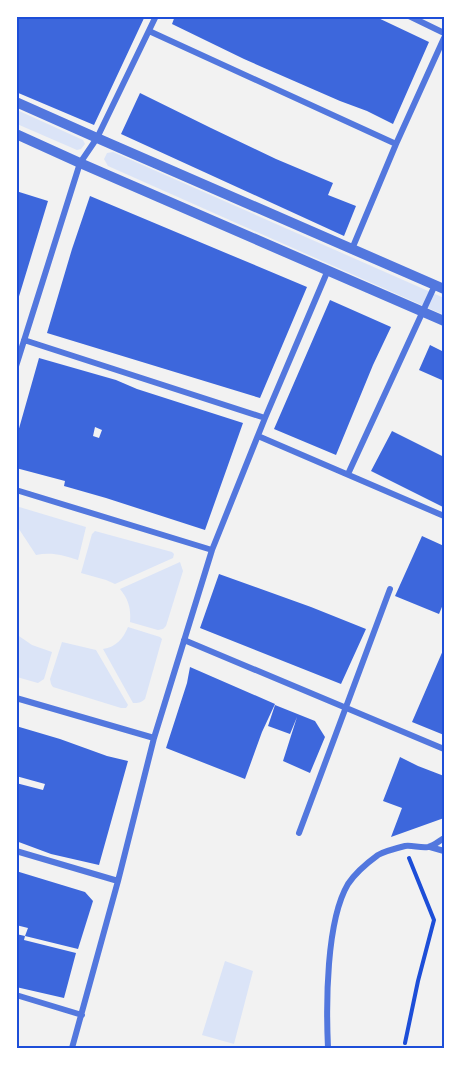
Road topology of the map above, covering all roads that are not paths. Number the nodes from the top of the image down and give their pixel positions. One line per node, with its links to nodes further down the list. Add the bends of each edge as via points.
1 (156, 16): 3 (street)
2 (409, 16): 4 (street)
3 (149, 31): 8 (street); 9 (street)
4 (444, 33)
5 (444, 38): 9 (street)
6 (16, 102): 8 (street)
7 (16, 134): 10 (street)
8 (97, 138): 10 (street); 11 (street)
9 (396, 144): 11 (street)
10 (80, 163): 12 (street); 16 (street)
11 (352, 249): 13 (street)
12 (328, 270): 14 (street); 18 (street)
13 (440, 287): 14 (street)
14 (423, 312): 15 (street); 20 (street)
15 (444, 321)
16 (24, 340): 17 (street); 18 (street)
17 (16, 366)
18 (265, 418): 19 (street)
19 (258, 436): 20 (street); 23 (street)
20 (348, 474): 22 (street)
21 (16, 490): 23 (street)
22 (444, 516)
23 (212, 550): 25 (street)
24 (390, 589): 27 (street)
25 (184, 640): 27 (street); 28 (street)
26 (16, 698): 28 (street)
27 (345, 709): 29 (street); 30 (street)
28 (154, 738): 35 (street)
29 (444, 749)
30 (299, 833)
31 (444, 838): 32 (street)
32 (430, 847): 34 (street); 39 (street, via 404,846 381,854 362,867 348,884 333,930 328,976)
33 (16, 851): 35 (street)
34 (444, 851)
35 (118, 881): 37 (street)
36 (16, 995): 37 (street)
37 (82, 1015): 38 (street)
38 (72, 1048)
39 (328, 1048)

